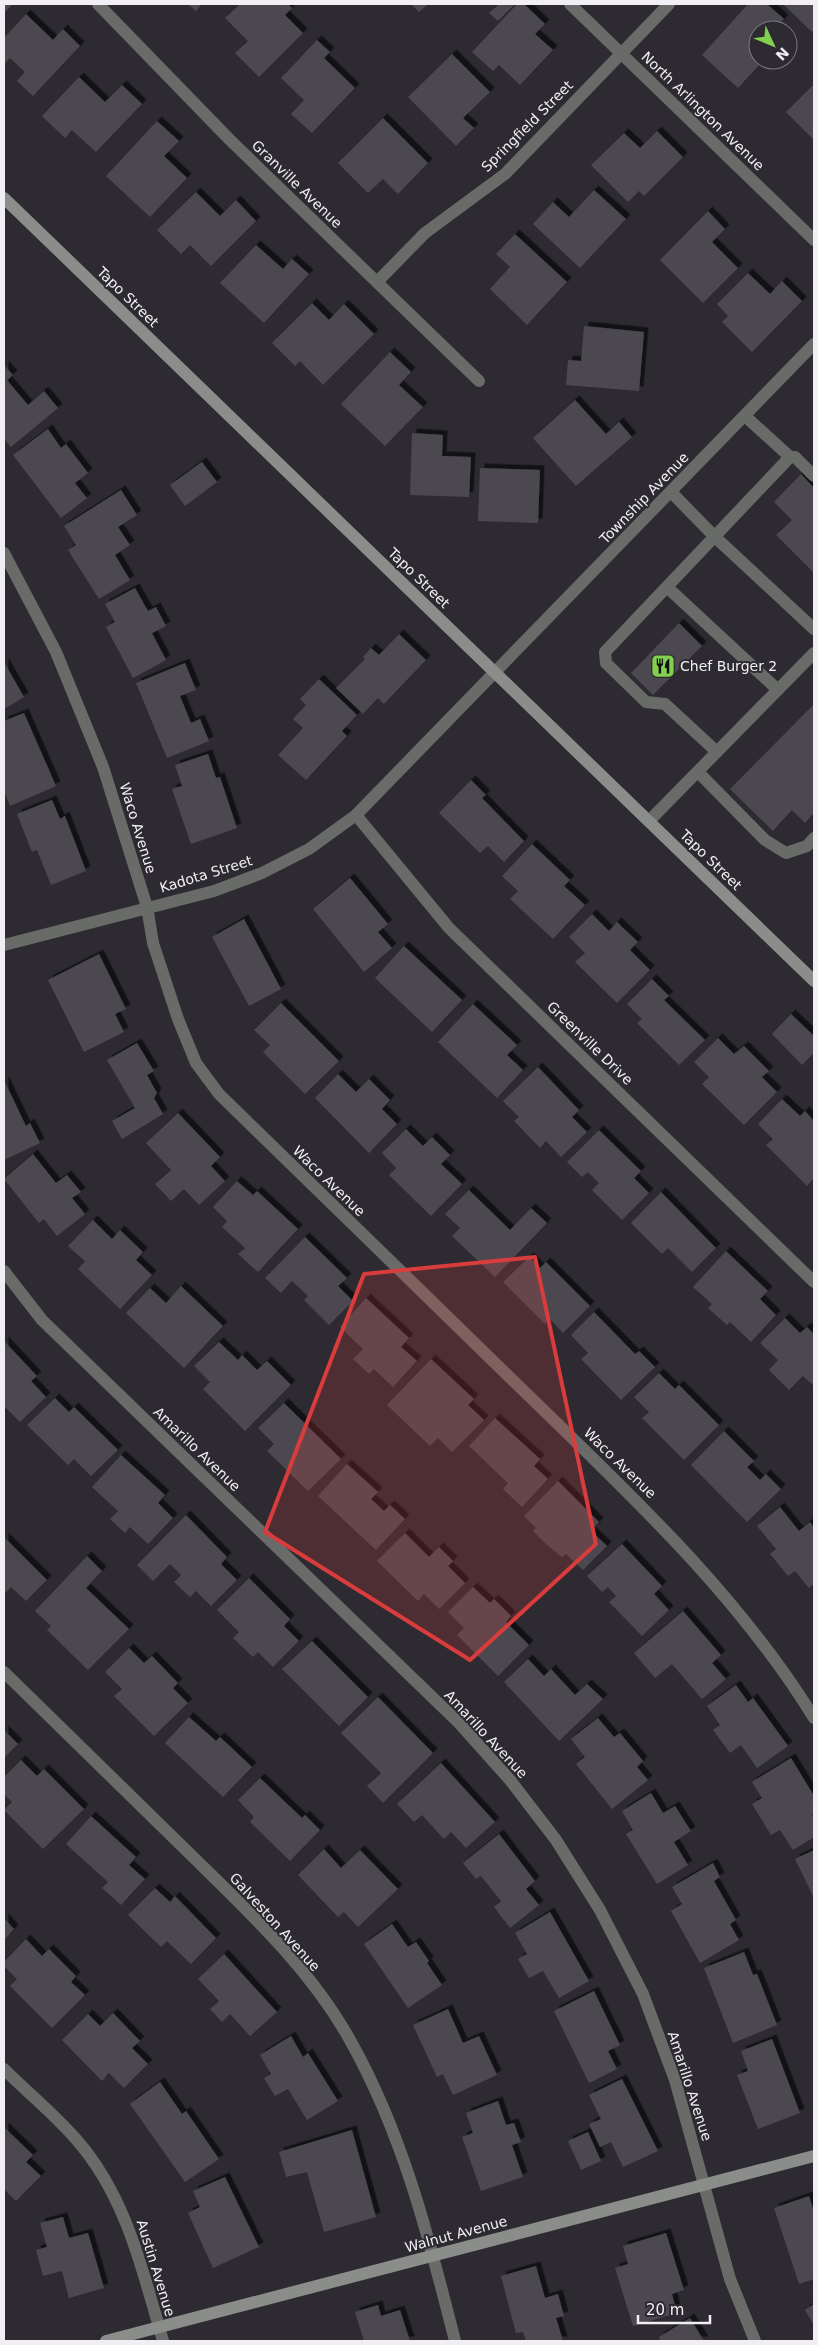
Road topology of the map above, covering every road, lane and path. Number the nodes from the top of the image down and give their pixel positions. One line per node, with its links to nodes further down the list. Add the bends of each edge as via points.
1 (98, 4): 7 (street, Granville Avenue, via 230,140)
2 (570, 4): 4 (street, North Arlington Avenue)
3 (669, 4): 4 (street, Springfield Street)
4 (622, 53): 6 (street, North Arlington Avenue); 7 (street, Springfield Street, via 505,174 425,233)
5 (4, 198): 19 (street, Tapo Street)
6 (814, 240)
7 (377, 282): 9 (street, Granville Avenue)
8 (814, 344): 10 (street, Township Avenue)
9 (479, 381)
10 (745, 416): 11 (street); 13 (street, Township Avenue)
11 (790, 458): 12 (street, via 795,457); 14 (street)
12 (814, 476)
13 (671, 492): 14 (street); 19 (street, Township Avenue)
14 (715, 537): 16 (street); 17 (street)
15 (4, 553): 26 (street, Waco Avenue, via 56,652 103,766)
16 (668, 588): 20 (street); 21 (street, via 605,652 606,663 646,702 665,704)
17 (814, 629)
18 (814, 653): 20 (street)
19 (496, 673): 23 (street, Kadota Street); 24 (street, Tapo Street)
20 (778, 690): 21 (street)
21 (717, 752): 22 (street)
22 (698, 772): 24 (street); 25 (street, via 765,840 786,853 807,846)
23 (356, 815): 26 (street, Kadota Street, via 308,849 262,873 214,890); 30 (street, Greenville Drive, via 449,928)
24 (649, 821): 28 (street, Tapo Street)
25 (814, 838)
26 (147, 907): 27 (street, Kadota Street); 32 (street, Waco Avenue, via 153,943 178,1019 196,1063 219,1094 661,1525 732,1603 792,1682)
27 (4, 946)
28 (814, 981)
29 (4, 1271): 35 (street, Amarillo Avenue, via 42,1320 458,1724 510,1780 550,1832 600,1910 642,1994 675,2080)
30 (814, 1282)
31 (4, 1672): 36 (street, Galveston Avenue, via 254,1917 300,1967 349,2038 382,2102 405,2160)
32 (814, 1718)
33 (4, 2069): 37 (street, Austin Avenue, via 75,2138 103,2176 126,2220)
34 (814, 2156): 35 (street, Walnut Avenue)
35 (704, 2184): 36 (street, Walnut Avenue); 41 (street, Amarillo Avenue, via 730,2279)
36 (434, 2256): 37 (street, Walnut Avenue); 40 (street, Galveston Avenue)
37 (159, 2327): 38 (street, Walnut Avenue); 39 (street, Austin Avenue)
38 (106, 2341)
39 (162, 2341)
40 (456, 2341)
41 (755, 2341)

